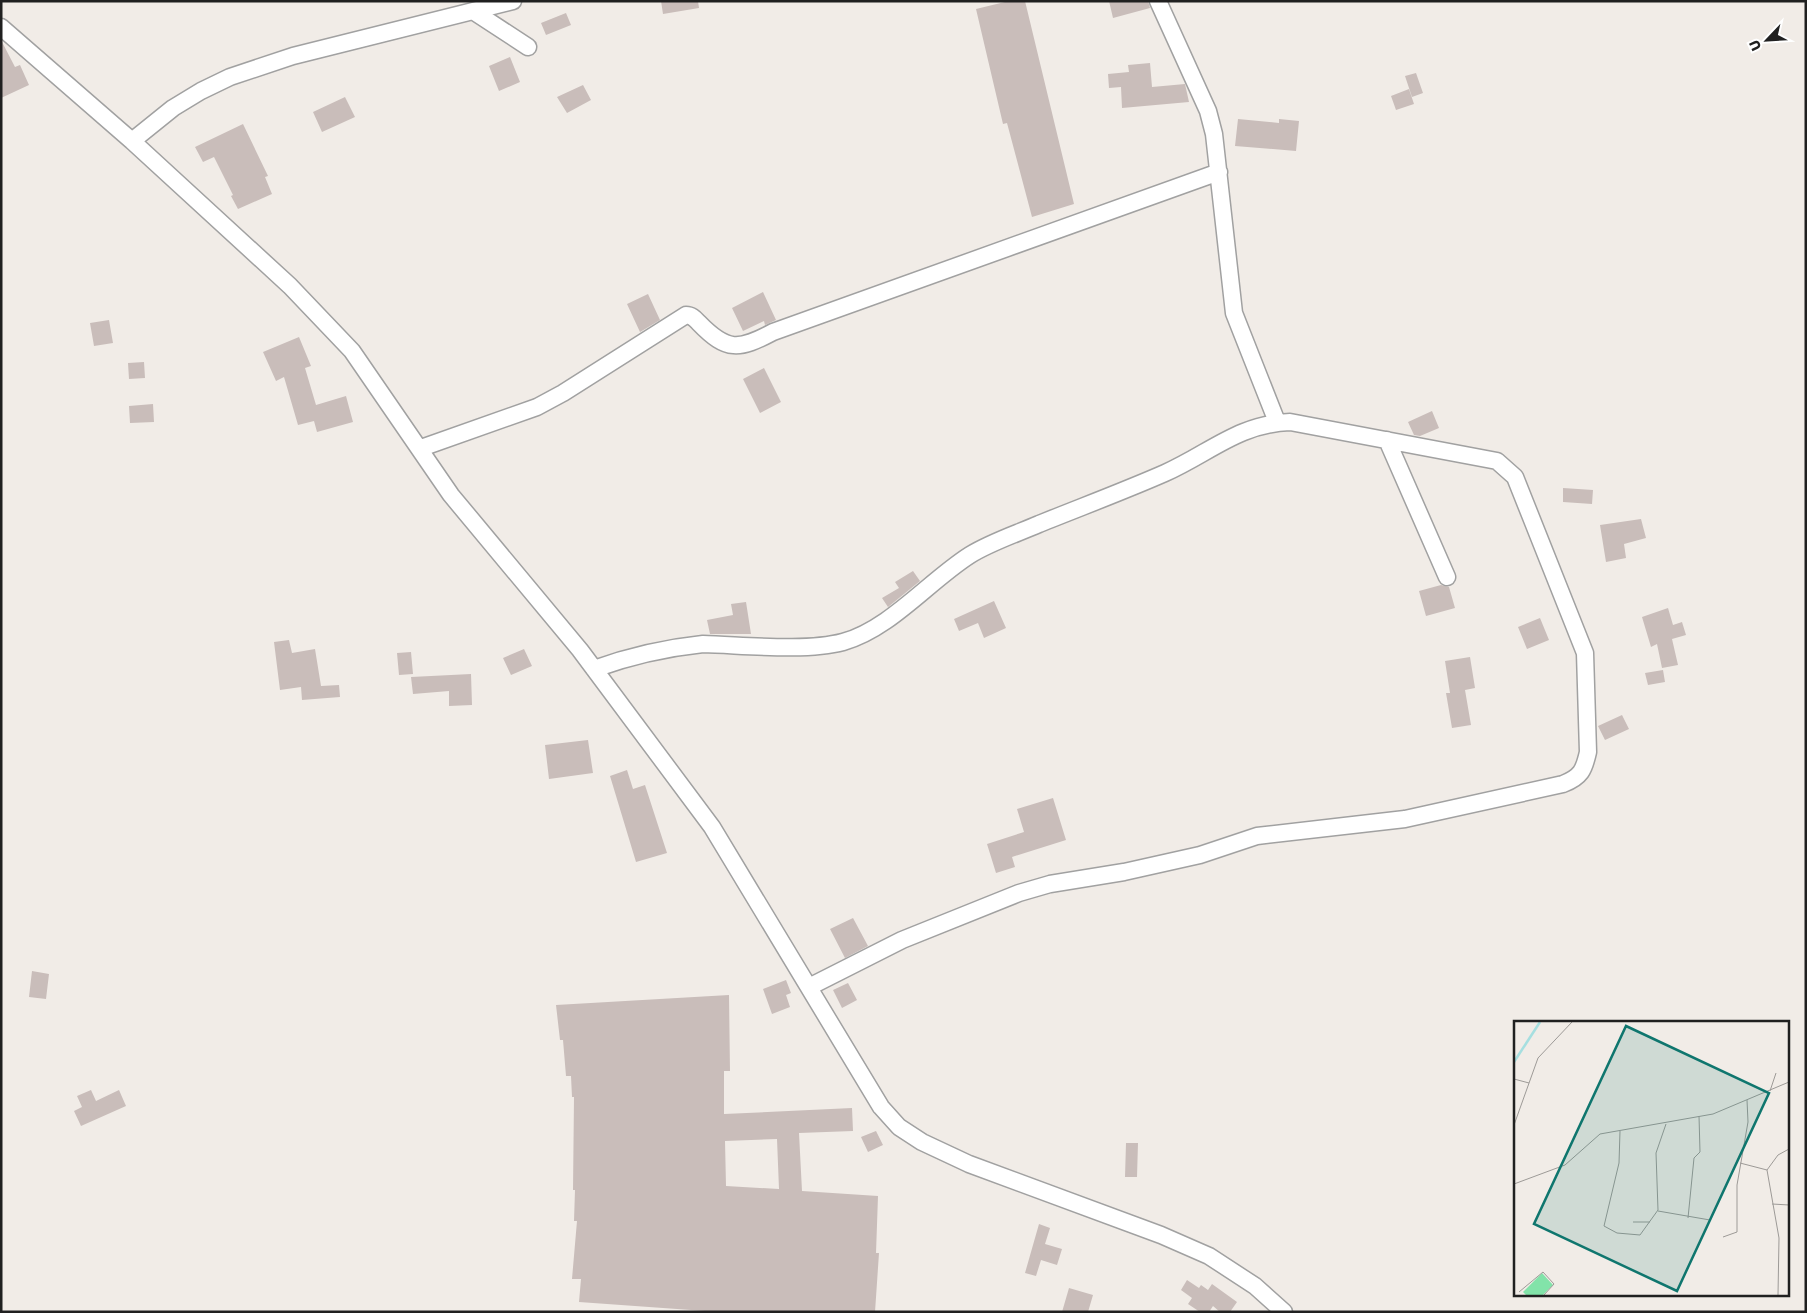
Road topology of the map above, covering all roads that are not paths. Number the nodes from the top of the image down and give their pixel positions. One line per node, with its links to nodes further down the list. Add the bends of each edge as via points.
1 (513, 1): 3 (street)
2 (1158, 1): 7 (street, via 1208,111)
3 (473, 11): 5 (street); 6 (street, via 293,56 230,77 173,108)
4 (1, 27): 6 (street)
5 (528, 47)
6 (132, 141): 10 (street, via 290,286 352,351)
7 (1219, 172): 8 (street, via 1234,313); 10 (street, via 773,332 749,344 737,347 722,342 693,317 686,315 537,408)
8 (1277, 422): 9 (street); 12 (street, via 1253,427 1168,472 972,554 942,574 884,622 843,642 819,646 684,646 632,656)
9 (1387, 440): 11 (street); 13 (street, via 1497,461 1515,477 1585,653 1588,752 1585,766 1577,779 1405,819 1257,836 1191,857 1050,884 1018,893 902,940)
10 (421, 448): 12 (street, via 452,495)
11 (1447, 577)
12 (594, 669): 13 (street, via 712,827)
13 (809, 987): 14 (street, via 881,1107 899,1126 922,1142 969,1164 1210,1256 1255,1286)
14 (1284, 1312)

